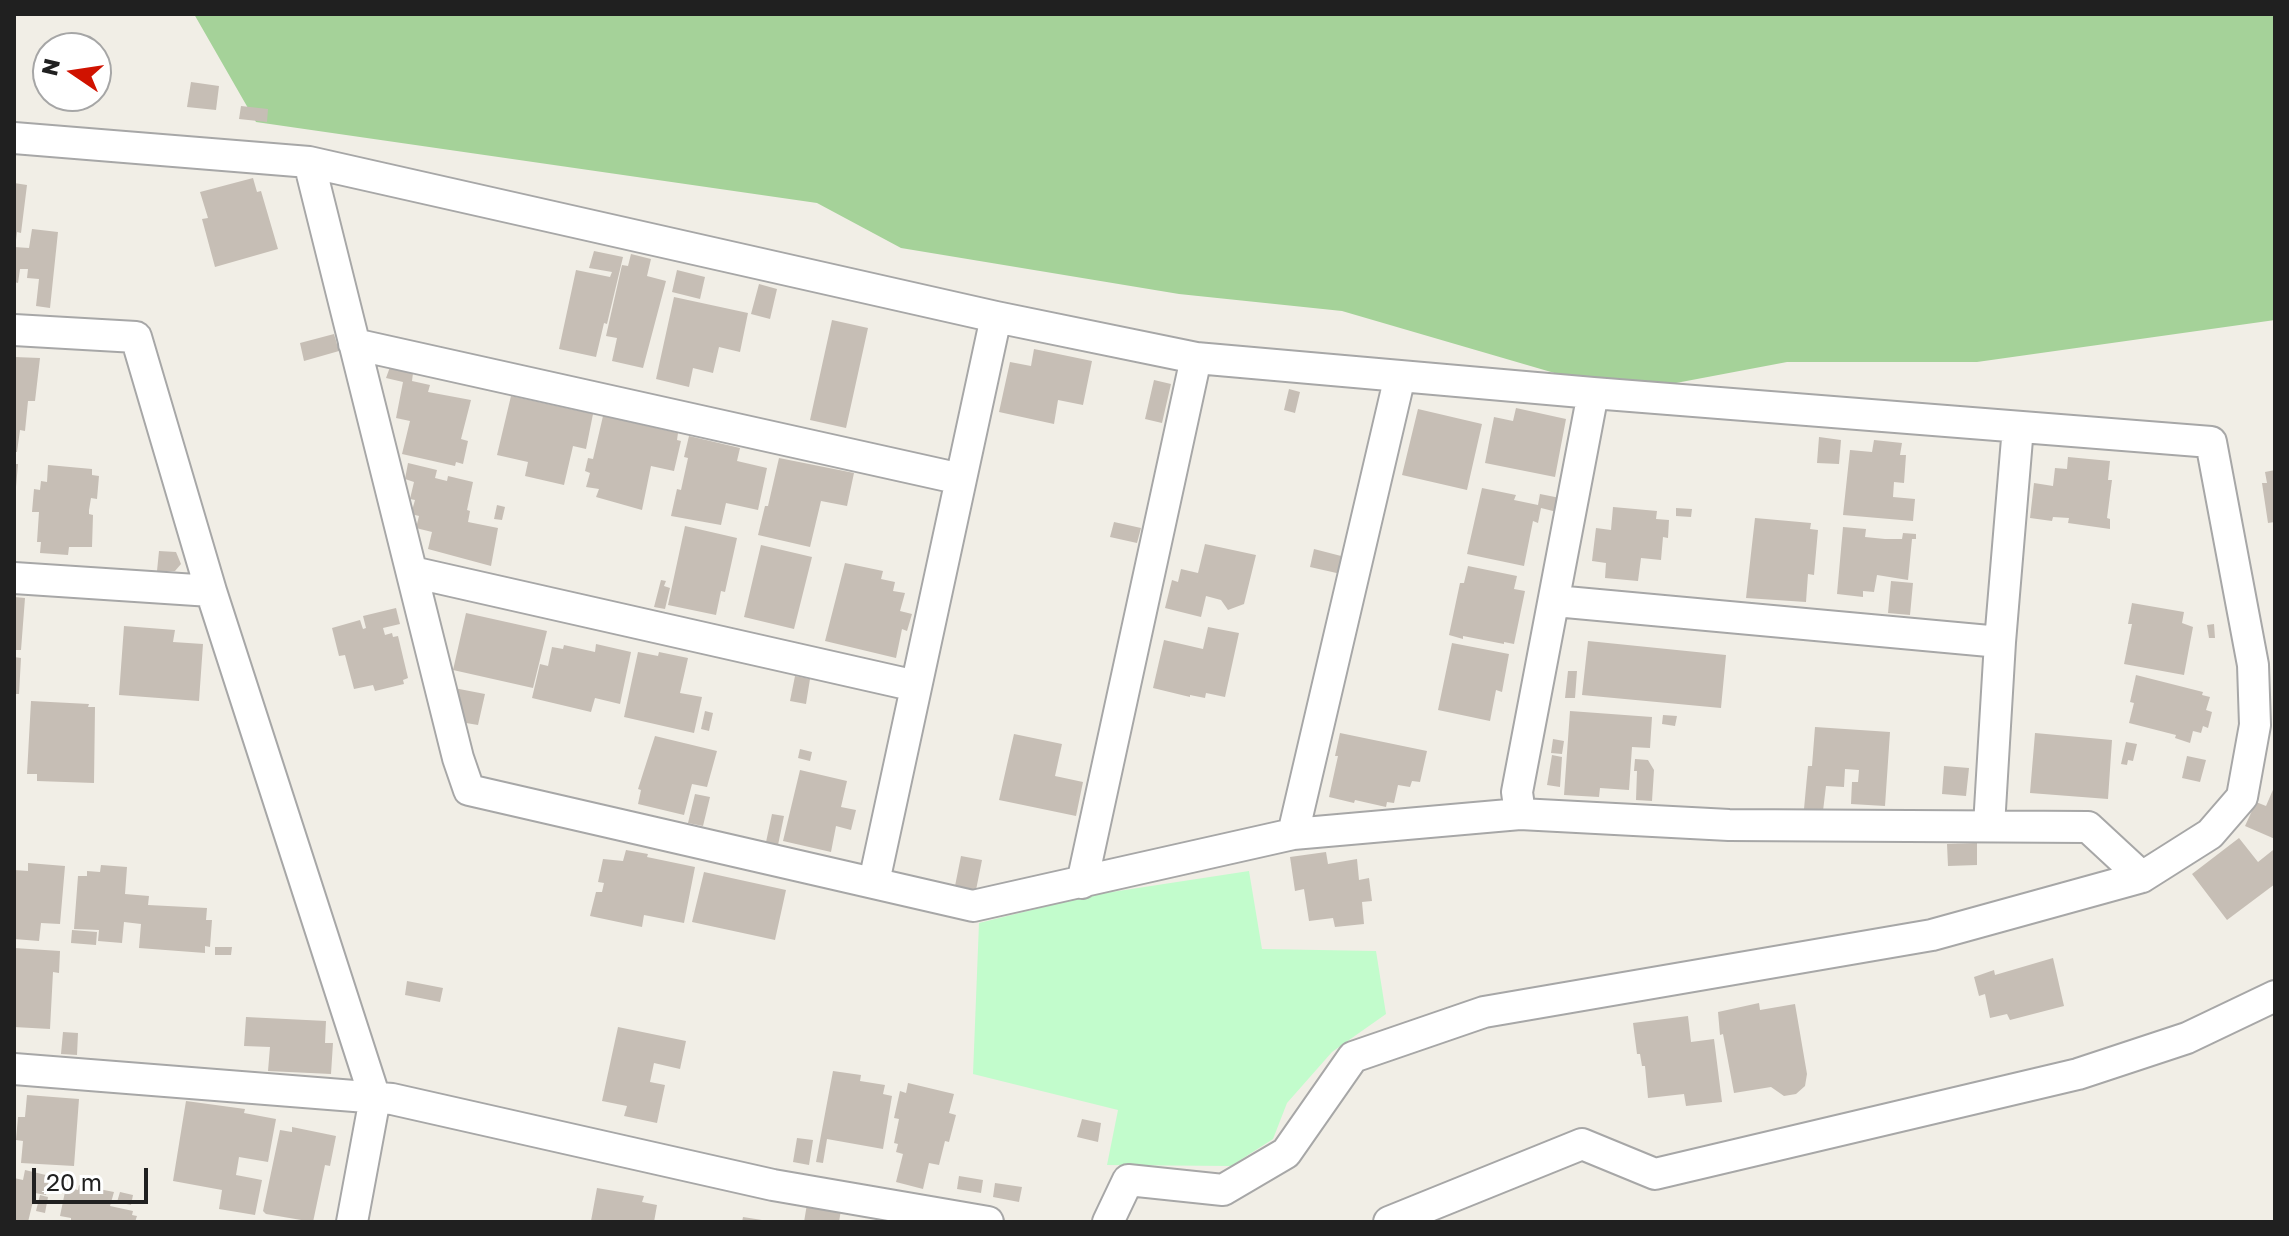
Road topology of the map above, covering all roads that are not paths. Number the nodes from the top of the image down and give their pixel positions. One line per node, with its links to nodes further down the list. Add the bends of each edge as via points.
1 (14, 138): 2 (street)
2 (309, 162): 3 (street); 5 (street)
3 (996, 317): 6 (street); 10 (street)
4 (14, 330): 13 (street, via 136,337)
5 (354, 344): 10 (street); 11 (street)
6 (1196, 358): 7 (street); 22 (street)
7 (1400, 376): 8 (street); 19 (street)
8 (1593, 393): 9 (street); 14 (street)
9 (2018, 427): 15 (street); 20 (street, via 2211,442 2253,665 2255,725 2242,797 2210,834)
10 (961, 479): 16 (street)
11 (412, 572): 16 (street); 21 (street, via 469,790)
12 (14, 578): 13 (street)
13 (211, 591): 25 (street)
14 (1555, 601): 15 (street); 17 (street, via 1517,792)
15 (2000, 642): 18 (street)
16 (916, 686): 21 (street)
17 (1520, 814): 18 (street, via 1729,825); 19 (street)
18 (1989, 826): 20 (street, via 2088,827)
19 (1293, 834): 22 (street)
20 (2142, 877): 28 (street, via 1932,935 1484,1012 1353,1057 1286,1153 1223,1190 1128,1180)
21 (874, 882): 22 (street, via 973,906)
22 (1082, 883)
23 (2275, 996): 29 (street, via 2187,1038 2078,1074 1655,1174 1582,1144)
24 (14, 1069): 25 (street)
25 (375, 1098): 26 (street); 27 (street, via 773,1185)
26 (352, 1222)
27 (988, 1222)
28 (1108, 1222)
29 (1389, 1222)

